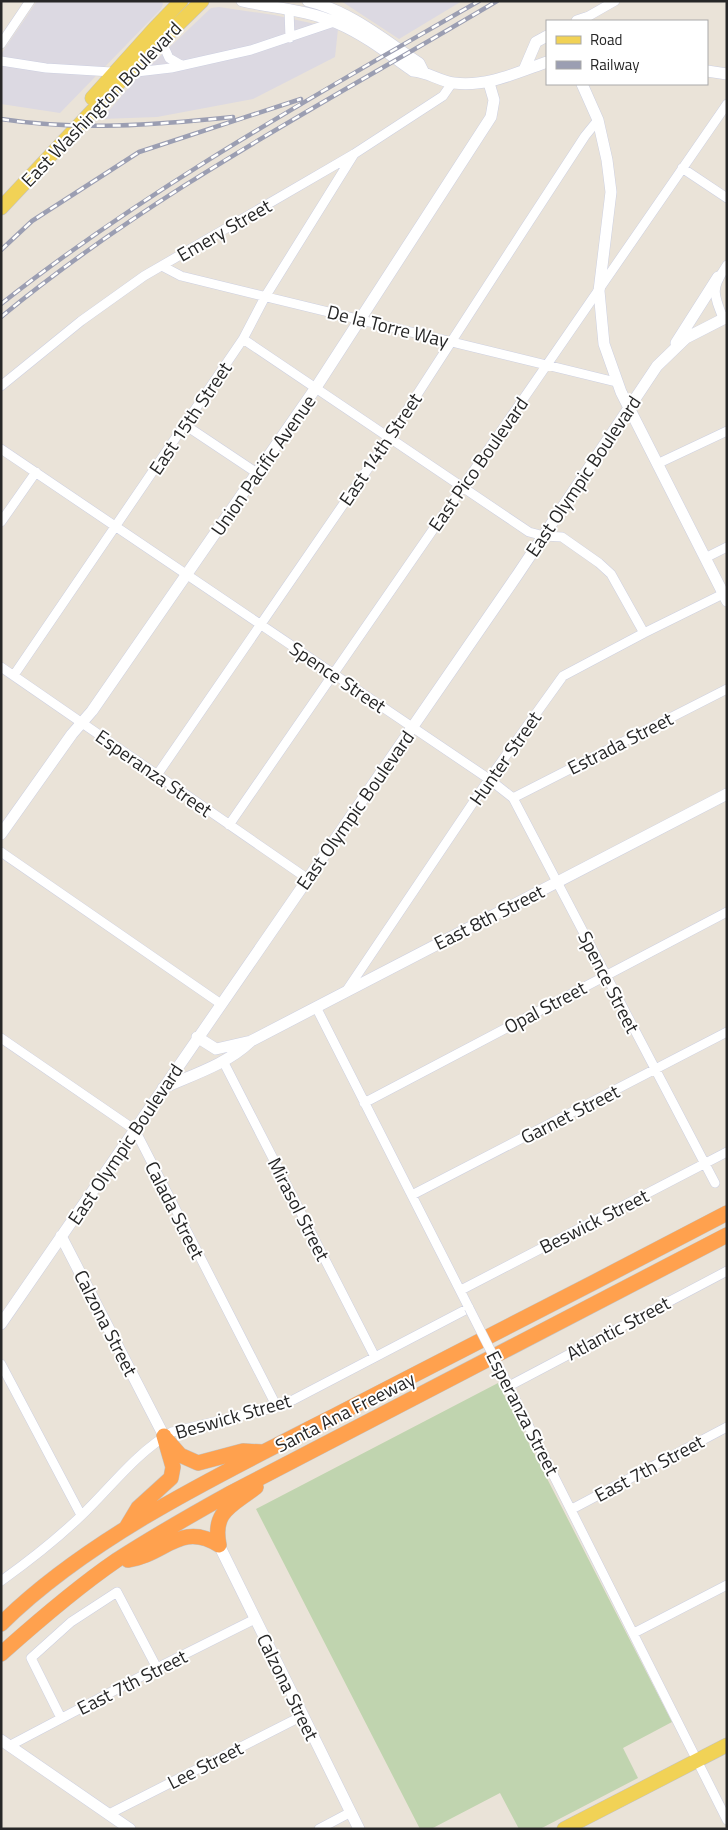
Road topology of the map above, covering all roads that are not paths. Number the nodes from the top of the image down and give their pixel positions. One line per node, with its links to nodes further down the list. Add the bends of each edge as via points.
1 (30, 1): 15 (street)
2 (168, 1): 9 (main road)
3 (181, 1): 9 (main road, East Washington Boulevard)
4 (202, 1): 14 (main road, East Washington Boulevard)
5 (242, 1): 8 (main road)
6 (308, 1): 10 (main road)
7 (615, 1): 11 (street)
8 (289, 10): 10 (main road); 13 (street)
9 (166, 17): 21 (main road, East Washington Boulevard)
10 (339, 18): 13 (street); 24 (main road, via 413,71)
11 (581, 20)
12 (546, 37): 19 (main road, via 536,42)
13 (290, 38): 18 (street)
14 (161, 40): 18 (street, via 170,58); 21 (main road, East Washington Boulevard)
15 (1, 44)
16 (1, 61): 21 (street, via 46,68)
17 (546, 62): 19 (main road)
18 (181, 65): 21 (street)
19 (524, 70): 23 (main road)
20 (708, 70): 22 (main road)
21 (122, 73): 30 (main road, East Washington Boulevard); 32 (main road, East Washington Boulevard)
22 (727, 74)
23 (489, 82): 24 (main road); 38 (main road, Union Pacific Avenue, via 494,100 491,117)
24 (452, 83): 28 (street, Emery Street, via 443,96)
25 (582, 85): 27 (main road)
26 (727, 104): 29 (street, East Pico Boulevard)
27 (598, 120): 36 (main road, via 611,192); 41 (street, East 14th Street)
28 (354, 154): 34 (street, Emery Street); 37 (street, East 15th Street)
29 (682, 168): 31 (street); 36 (street, East Pico Boulevard)
30 (1, 194)
31 (727, 198)
32 (1, 208)
33 (727, 265): 35 (street)
34 (162, 266): 37 (street, De la Torre Way, via 181,276); 45 (street, Emery Street, via 81,321)
35 (718, 277): 39 (street, via 714,294); 42 (main road)
36 (598, 291): 43 (street, East Pico Boulevard); 44 (main road, via 604,344)
37 (265, 297): 38 (street, De la Torre Way); 40 (street, East 15th Street)
38 (361, 318): 41 (street, De la Torre Way); 46 (main road, Union Pacific Avenue)
39 (725, 318): 42 (main road, East Olympic Boulevard, via 686,338)
40 (243, 339): 46 (street); 48 (street, East 15th Street)
41 (451, 342): 43 (street, De la Torre Way); 50 (street, East 14th Street)
42 (673, 349): 47 (main road, East Olympic Boulevard, via 657,366)
43 (547, 365): 44 (street, De la Torre Way); 55 (street, East Pico Boulevard)
44 (616, 382): 47 (main road)
45 (1, 386)
46 (316, 389): 50 (street); 54 (main road, Union Pacific Avenue)
47 (629, 408): 52 (main road); 58 (main road, East Olympic Boulevard)
48 (185, 425): 54 (street); 57 (street, East 15th Street)
49 (727, 431): 52 (street)
50 (389, 438): 55 (street); 63 (street, East 14th Street)
51 (1, 449): 53 (street, Spence Street)
52 (657, 464): 60 (main road)
53 (36, 472): 56 (street); 57 (street, Spence Street)
54 (257, 473): 61 (main road, Union Pacific Avenue)
55 (461, 487): 58 (street, via 530,533); 66 (street, East Pico Boulevard)
56 (1, 522)
57 (116, 527): 61 (street, Spence Street); 67 (street, East 15th Street)
58 (544, 536): 64 (street, via 562,537 611,574); 70 (main road, East Olympic Boulevard)
59 (727, 547): 60 (street)
60 (705, 558): 62 (main road)
61 (188, 574): 63 (street, Spence Street); 69 (main road, Union Pacific Avenue)
62 (725, 597): 64 (street, Hunter Street)
63 (261, 624): 66 (street, Spence Street); 71 (street, East 14th Street)
64 (644, 633): 72 (street, Hunter Street, via 563,676)
65 (1, 667): 67 (street, Esperanza Street)
66 (333, 673): 70 (street, Spence Street); 75 (street, East Pico Boulevard)
67 (14, 675): 69 (street, Esperanza Street)
68 (727, 689): 74 (street, Estrada Street)
69 (82, 722): 71 (street, Esperanza Street); 76 (main road, Union Pacific Avenue)
70 (412, 727): 72 (street, Spence Street); 78 (main road, East Olympic Boulevard)
71 (157, 775): 75 (street, Esperanza Street)
72 (489, 779): 74 (street, Spence Street); 82 (street, Hunter Street)
73 (727, 794): 79 (main road, East 8th Street)
74 (513, 798): 79 (street, Spence Street)
75 (229, 825): 78 (street, Esperanza Street)
76 (1, 834)
77 (1, 852): 83 (street)
78 (308, 879): 83 (main road, East Olympic Boulevard)
79 (557, 882): 81 (street, Spence Street); 82 (main road, East 8th Street)
80 (727, 912): 81 (street, Opal Street)
81 (606, 974): 90 (street, Spence Street); 92 (street, Opal Street)
82 (347, 990): 84 (main road, East 8th Street)
83 (221, 1004): 86 (main road, East Olympic Boulevard)
84 (316, 1007): 88 (main road, East 8th Street); 92 (street, Esperanza Street)
85 (727, 1032): 90 (street, Garnet Street)
86 (197, 1037): 88 (main road, East 8th Street, via 216,1049); 91 (main road, East Olympic Boulevard)
87 (1, 1038): 93 (street, Calada Street)
88 (251, 1041): 89 (main road, East 8th Street)
89 (224, 1061): 91 (main road, East 8th Street); 105 (street, Mirasol Street)
90 (654, 1070): 95 (street, Spence Street); 97 (street, Garnet Street)
91 (163, 1088): 93 (main road, East Olympic Boulevard)
92 (364, 1103): 97 (street, Esperanza Street)
93 (135, 1130): 100 (main road, East Olympic Boulevard); 108 (street, Calada Street)
94 (727, 1152): 95 (street, Beswick Street)
95 (704, 1164): 96 (street, Spence Street); 102 (street, Beswick Street)
96 (715, 1183)
97 (412, 1195): 102 (street, Esperanza Street)
98 (727, 1213): 111 (highway, Santa Ana Freeway)
99 (727, 1235): 112 (highway, Santa Ana Freeway)
100 (61, 1236): 104 (main road, East Olympic Boulevard); 110 (main road, Calzona Street)
101 (727, 1271): 107 (street, Atlantic Street)
102 (461, 1290): 103 (street, Esperanza Street)
103 (468, 1308): 105 (street, Beswick Street); 107 (street, Esperanza Street, bridge)
104 (1, 1324)
105 (375, 1357): 108 (street, Beswick Street)
106 (1, 1364): 114 (street)
107 (509, 1386): 113 (street, Esperanza Street)
108 (276, 1407): 110 (street, Beswick Street)
109 (727, 1427): 113 (street, East 7th Street)
110 (164, 1436): 111 (highway, via 180,1455 198,1463 243,1451); 114 (street, Beswick Street); 115 (highway, via 173,1467 171,1478 138,1508)
111 (265, 1452): 115 (highway, Santa Ana Freeway)
112 (281, 1467): 116 (highway, via 220,1517 216,1528); 117 (highway, Santa Ana Freeway)
113 (572, 1509): 122 (street, Esperanza Street)
114 (81, 1516): 118 (street, Beswick Street)
115 (124, 1530): 121 (highway, Santa Ana Freeway, via 58,1576)
116 (219, 1545): 117 (highway, via 205,1537 193,1536 176,1540 140,1558); 120 (main road, Calzona Street)
117 (116, 1561): 123 (highway, Santa Ana Freeway)
118 (1, 1581)
119 (727, 1585): 122 (street)
120 (255, 1620): 124 (street, East 7th Street); 125 (main road, Calzona Street)
121 (1, 1624)
122 (634, 1633): 129 (street, Esperanza Street)
123 (1, 1654)
124 (157, 1668): 126 (street, East 7th Street); 126 (street, via 117,1592 71,1622 31,1658)
125 (302, 1716): 130 (main road, Calzona Street); 131 (street, Lee Street)
126 (61, 1718): 127 (street, East 7th Street)
127 (5, 1743): 131 (main road)
128 (727, 1745): 129 (main road)
129 (697, 1760): 132 (street, Esperanza Street); 136 (main road)
130 (351, 1812): 134 (street); 135 (main road, Calzona Street)
131 (108, 1814): 133 (main road)
132 (727, 1820)
133 (130, 1829)
134 (318, 1829)
135 (359, 1829)
136 (564, 1829)

